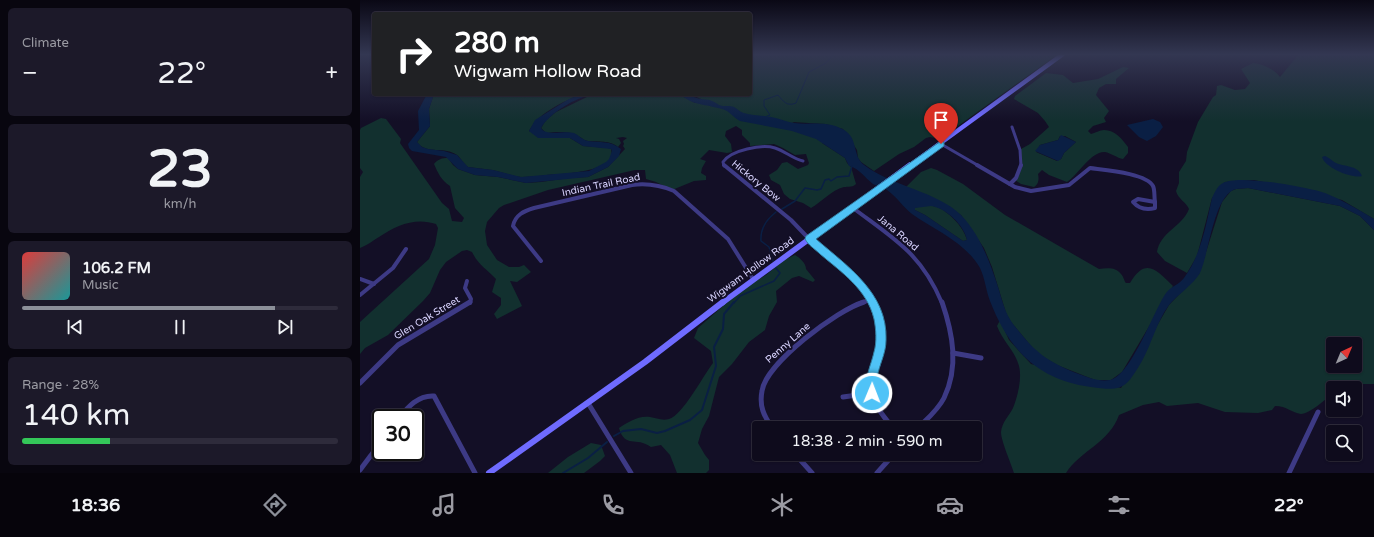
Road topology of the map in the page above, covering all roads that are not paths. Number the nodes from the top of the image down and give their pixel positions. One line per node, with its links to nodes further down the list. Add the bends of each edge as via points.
1 (1033, 76): 3 (street, Wigwam Hollow Road)
2 (1012, 127): 5 (street, via 1022,152 1020,173)
3 (941, 144): 5 (street); 7 (street, Wigwam Hollow Road)
4 (803, 161): 8 (street, Hickory Bow, via 791,158 777,148 771,147 733,153 723,162 724,166 791,220)
5 (1010, 184): 6 (street, via 1031,192 1071,183 1090,168 1127,174 1150,183)
6 (1155, 202): 6 (street, via 1155,208 1151,209 1137,207 1133,202 1138,199)
7 (853, 208): 8 (street, Wigwam Hollow Road); 17 (street, Jana Road, via 904,247 926,271 945,307)
8 (809, 239): 12 (street, Wigwam Hollow Road); 16 (street, via 860,282)
9 (406, 249): 14 (street, via 402,258)
10 (542, 261): 12 (street, Indian Trail Road, via 513,226 521,213 625,186 648,184 674,191 728,239)
11 (360, 279): 14 (street)
12 (753, 279): 22 (street, Wigwam Hollow Road)
13 (467, 281): 19 (street, Glen Oak Street, via 465,288 471,299 470,303 398,345)
14 (374, 284): 15 (street)
15 (360, 295)
16 (871, 300): 20 (street, via 879,318 881,333 880,352 872,378); 25 (street, Penny Lane, via 841,311 786,354 771,370 764,381 760,397)
17 (952, 353): 18 (street); 27 (street, Jana Road, via 945,396)
18 (981, 358)
19 (360, 383)
20 (872, 393): 21 (street); 26 (street, via 878,409)
21 (843, 398)
22 (588, 403): 33 (street, Wigwam Hollow Road); 34 (street)
23 (407, 409): 32 (street, via 427,396 434,396)
24 (1318, 412): 37 (street)
25 (768, 421)
26 (887, 421)
27 (925, 421)
28 (372, 454): 31 (street)
29 (801, 461): 35 (street)
30 (887, 461): 36 (street)
31 (360, 470)
32 (475, 473)
33 (489, 473)
34 (631, 473)
35 (812, 473)
36 (876, 473)
37 (1289, 473)

